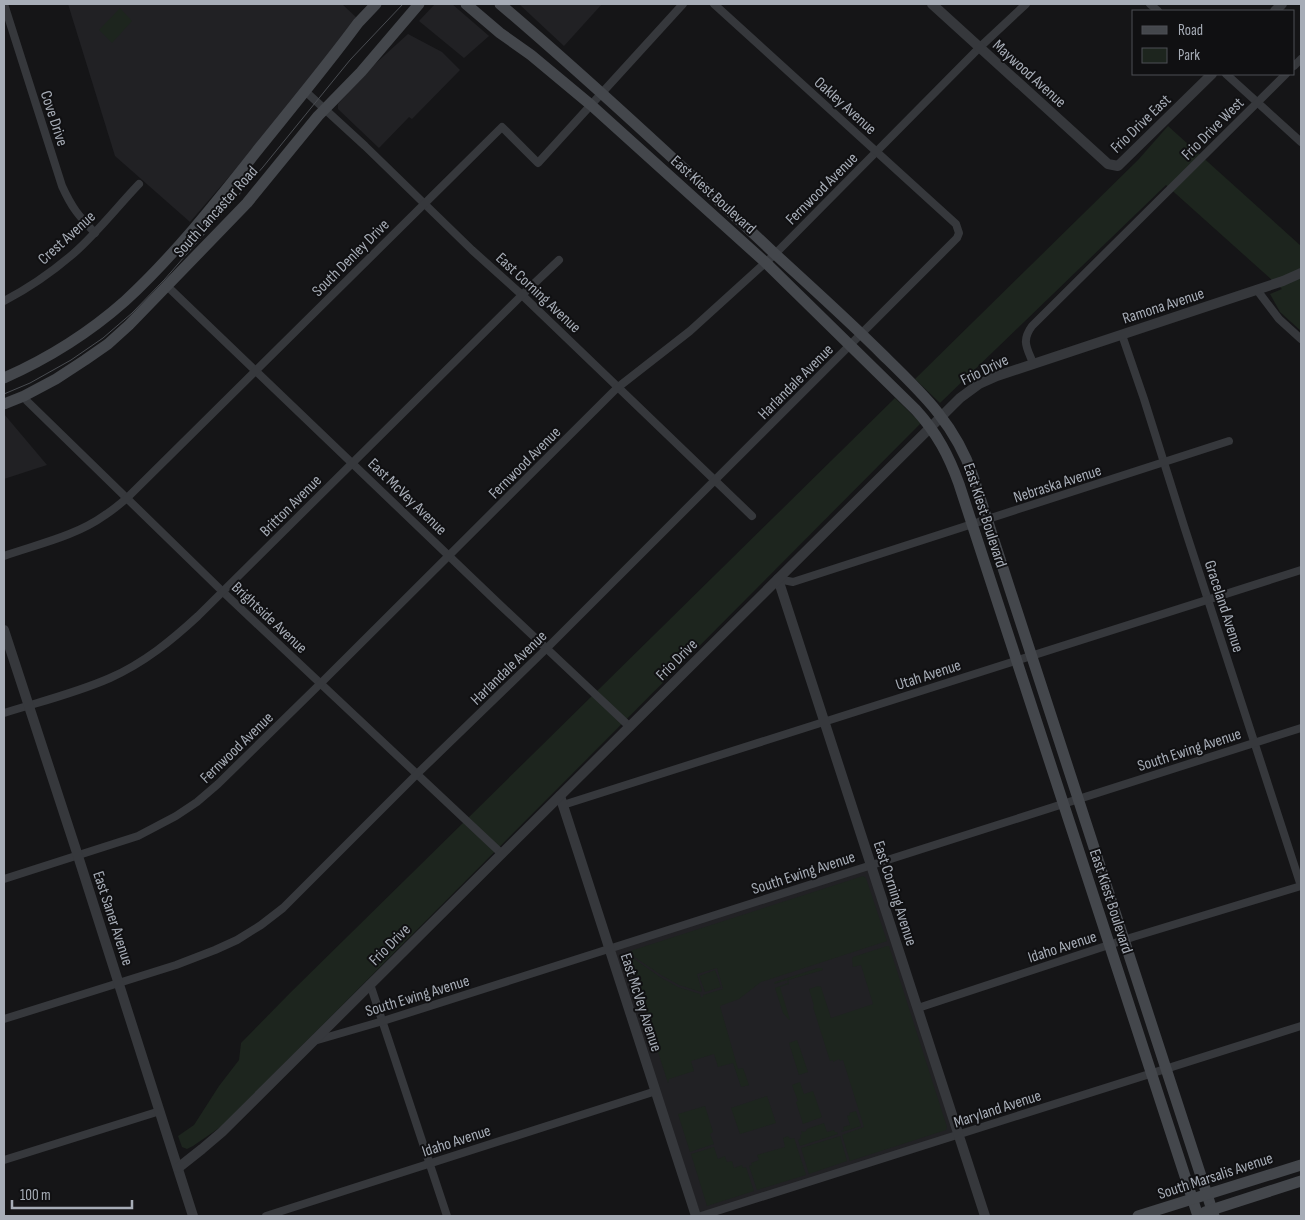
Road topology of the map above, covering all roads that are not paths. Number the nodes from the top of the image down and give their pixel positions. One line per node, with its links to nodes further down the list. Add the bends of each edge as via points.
1 (4, 4): 26 (street, Cove Drive, via 62,186 78,216)
2 (376, 4): 14 (main road, South Lancaster Road)
3 (419, 4): 18 (main road, South Lancaster Road, via 361,72)
4 (466, 4): 17 (main road, East Kiest Boulevard)
5 (500, 4): 15 (main road, East Kiest Boulevard)
6 (683, 4): 15 (street, South Denley Drive)
7 (714, 4): 20 (street, Oakley Avenue)
8 (932, 4): 10 (street, Maywood Avenue)
9 (1026, 4): 10 (street, Fernwood Avenue)
10 (980, 47): 20 (street, Fernwood Avenue); 21 (street, Maywood Avenue)
11 (1211, 75): 21 (street, Frio Drive East, via 1118,166)
12 (1227, 75): 16 (street)
13 (1285, 75): 16 (street, Frio Drive West)
14 (305, 91): 18 (street, East Corning Avenue); 41 (main road, South Lancaster Road, via 228,189 124,301 79,336)
15 (601, 93): 17 (street, South Denley Drive); 27 (main road, East Kiest Boulevard)
16 (1257, 102): 19 (street); 22 (street, Frio Drive West)
17 (591, 105): 24 (street, South Denley Drive, via 538,163 502,126); 29 (main road, East Kiest Boulevard)
18 (324, 109): 24 (street, East Corning Avenue); 31 (main road, South Lancaster Road, via 247,203)
19 (1301, 142)
20 (877, 151): 25 (street, Oakley Avenue); 27 (street, Fernwood Avenue)
21 (1108, 164)
22 (1178, 181): 39 (street, Frio Drive, via 1032,326 1026,339)
23 (139, 184): 26 (street, Crest Avenue)
24 (424, 203): 33 (street, East Corning Avenue); 40 (street, South Denley Drive)
25 (959, 228): 35 (street, Harlandale Avenue, via 957,238)
26 (95, 232): 34 (street, Crest Avenue, via 56,268)
27 (776, 254): 29 (street, Fernwood Avenue); 35 (main road, East Kiest Boulevard)
28 (559, 260): 33 (street, Britton Avenue)
29 (765, 262): 38 (main road, East Kiest Boulevard); 42 (street, Fernwood Avenue, via 690,332)
30 (1301, 273): 32 (street, Ramona Avenue)
31 (167, 286): 40 (street, East McVey Avenue); 43 (main road, South Lancaster Road, via 108,344)
32 (1257, 290): 36 (street, Ramona Avenue); 37 (street, via 1279,319)
33 (522, 295): 42 (street, East Corning Avenue); 48 (street, Britton Avenue)
34 (4, 301)
35 (862, 334): 38 (street, Harlandale Avenue); 45 (main road, East Kiest Boulevard)
36 (1122, 335): 39 (street, Ramona Avenue); 49 (street, Graceland Avenue)
37 (1301, 339)
38 (851, 346): 46 (main road, East Kiest Boulevard); 50 (street, Harlandale Avenue)
39 (1033, 363): 45 (street, Frio Drive, via 980,384)
40 (255, 370): 48 (street, East McVey Avenue); 51 (street, South Denley Drive)
41 (4, 378)
42 (617, 388): 50 (street, East Corning Avenue); 56 (street, Fernwood Avenue)
43 (24, 396): 44 (main road, South Lancaster Road); 51 (street, Brightside Avenue)
44 (4, 404)
45 (941, 416): 46 (street, Frio Drive); 53 (main road, East Kiest Boulevard, via 966,456)
46 (930, 427): 54 (main road, East Kiest Boulevard, via 951,461); 58 (street, Frio Drive)
47 (1229, 441): 49 (street, Nebraska Avenue)
48 (352, 463): 56 (street, East McVey Avenue); 59 (street, Britton Avenue)
49 (1164, 463): 53 (street, Nebraska Avenue); 60 (street, Graceland Avenue)
50 (715, 480): 52 (street, East Corning Avenue); 62 (street, Harlandale Avenue)
51 (127, 498): 55 (street, South Denley Drive, via 105,516 81,529); 59 (street, Brightside Avenue)
52 (752, 516)
53 (988, 520): 54 (street, Nebraska Avenue); 63 (main road, East Kiest Boulevard)
54 (972, 524): 58 (street, Nebraska Avenue, via 793,582); 64 (main road, East Kiest Boulevard)
55 (4, 556)
56 (449, 556): 62 (street, East McVey Avenue); 65 (street, Fernwood Avenue)
57 (1301, 570): 60 (street, Utah Avenue)
58 (778, 579): 68 (street, East Corning Avenue); 69 (street, Frio Drive)
59 (222, 592): 65 (street, Brightside Avenue); 66 (street, Britton Avenue, via 177,635 132,667 87,688)
60 (1208, 600): 63 (street, Utah Avenue); 71 (street, Graceland Avenue)
61 (4, 630): 66 (street, East Saner Avenue)
62 (546, 649): 69 (street, East McVey Avenue); 72 (street, Harlandale Avenue)
63 (1032, 655): 64 (street, Utah Avenue); 73 (main road, East Kiest Boulevard)
64 (1017, 660): 68 (street, Utah Avenue); 75 (main road, East Kiest Boulevard)
65 (321, 683): 72 (street, Brightside Avenue); 77 (street, Fernwood Avenue, via 197,802 138,836)
66 (28, 705): 67 (street, Britton Avenue); 77 (street, East Saner Avenue)
67 (4, 713)
68 (824, 722): 74 (street, Utah Avenue); 78 (street, East Corning Avenue)
69 (630, 726): 74 (street, Frio Drive)
70 (1301, 728): 71 (street, South Ewing Avenue)
71 (1255, 742): 73 (street, South Ewing Avenue); 80 (street, Graceland Avenue)
72 (417, 774): 76 (street, Brightside Avenue); 84 (street, Harlandale Avenue, via 284,908 237,940 215,950)
73 (1078, 799): 75 (street, South Ewing Avenue); 81 (main road, East Kiest Boulevard)
74 (561, 801): 76 (street, Frio Drive); 83 (street, East McVey Avenue)
75 (1063, 804): 78 (street, South Ewing Avenue); 82 (main road, East Kiest Boulevard)
76 (502, 854): 85 (street, Frio Drive)
77 (78, 856): 79 (street, Fernwood Avenue); 84 (street, East Saner Avenue)
78 (871, 864): 83 (street, South Ewing Avenue); 86 (street, East Corning Avenue)
79 (4, 879)
80 (1301, 886): 81 (street, Idaho Avenue)
81 (1125, 940): 82 (street, Idaho Avenue); 91 (main road, East Kiest Boulevard)
82 (1109, 946): 86 (street, Idaho Avenue); 92 (main road, East Kiest Boulevard)
83 (609, 948): 88 (street, South Ewing Avenue); 93 (street, East McVey Avenue)
84 (119, 983): 87 (street, Harlandale Avenue); 94 (street, East Saner Avenue)
85 (370, 984): 88 (street); 90 (street, Frio Drive)
86 (918, 1008): 95 (street, East Corning Avenue)
87 (4, 1019)
88 (383, 1020): 90 (street, South Ewing Avenue); 97 (street)
89 (1301, 1026): 91 (street, Maryland Avenue)
90 (312, 1041): 99 (street, Frio Drive, via 222,1132)
91 (1166, 1069): 92 (street, Maryland Avenue); 101 (main road, East Kiest Boulevard)
92 (1151, 1073): 95 (street, Maryland Avenue); 102 (main road, East Kiest Boulevard)
93 (656, 1091): 97 (street, Idaho Avenue); 107 (street, East McVey Avenue)
94 (160, 1111): 96 (street); 99 (street, East Saner Avenue)
95 (959, 1135): 108 (street, Maryland Avenue); 109 (street, East Corning Avenue)
96 (4, 1160)
97 (429, 1163): 105 (street, Idaho Avenue); 106 (street)
98 (1301, 1165): 101 (main road, South Marsalis Avenue)
99 (178, 1168): 104 (street, East Saner Avenue)
100 (1301, 1181): 103 (main road, South Marsalis Avenue)
101 (1207, 1194): 102 (main road, South Marsalis Avenue); 103 (main road, East Kiest Boulevard)
102 (1192, 1199): 110 (main road, South Marsalis Avenue); 111 (main road, East Kiest Boulevard)
103 (1213, 1213): 111 (main road, South Marsalis Avenue)
104 (193, 1216)
105 (266, 1216)
106 (447, 1216)
107 (696, 1216)
108 (701, 1216)
109 (985, 1216)
110 (1138, 1216)
111 (1196, 1216)

